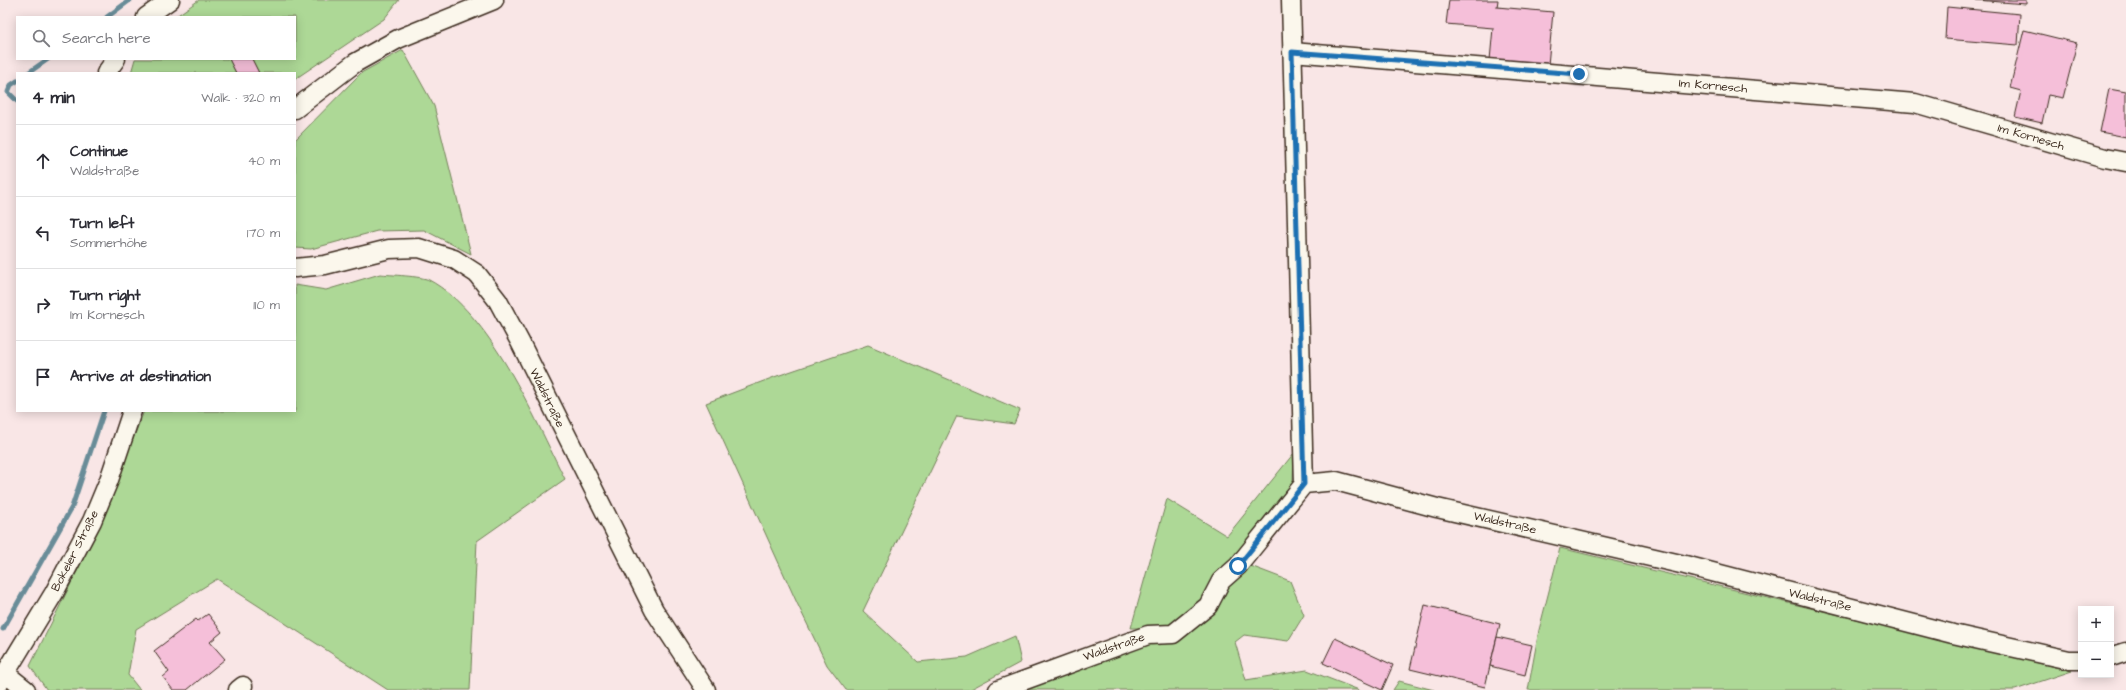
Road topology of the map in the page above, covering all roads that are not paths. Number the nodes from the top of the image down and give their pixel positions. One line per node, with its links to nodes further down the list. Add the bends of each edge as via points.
1 (170, 0): 4 (street)
2 (494, 0): 8 (street, via 398,39 355,64)
3 (1291, 0): 5 (street)
4 (147, 16)
5 (1292, 52): 9 (street, Im Kornesch, via 1915,103); 12 (street)
6 (115, 60): 7 (street)
7 (107, 72)
8 (296, 108)
9 (2126, 162)
10 (296, 268): 18 (street, Waldstraße, via 325,265 389,249 419,248 454,259 477,274 498,301 520,342 654,610)
11 (132, 412): 16 (street, Bokeler Straße, via 92,521 54,593)
12 (1304, 484): 15 (street, Waldstraße, via 1336,481 1437,508 1685,565 1953,634); 19 (street, Waldstraße, via 1238,566 1222,580 1208,606 1173,634 1148,635)
13 (2126, 652): 14 (street)
14 (2114, 656)
15 (2078, 660)
16 (3, 678): 17 (street)
17 (26, 690)
18 (706, 690)
19 (998, 690)

